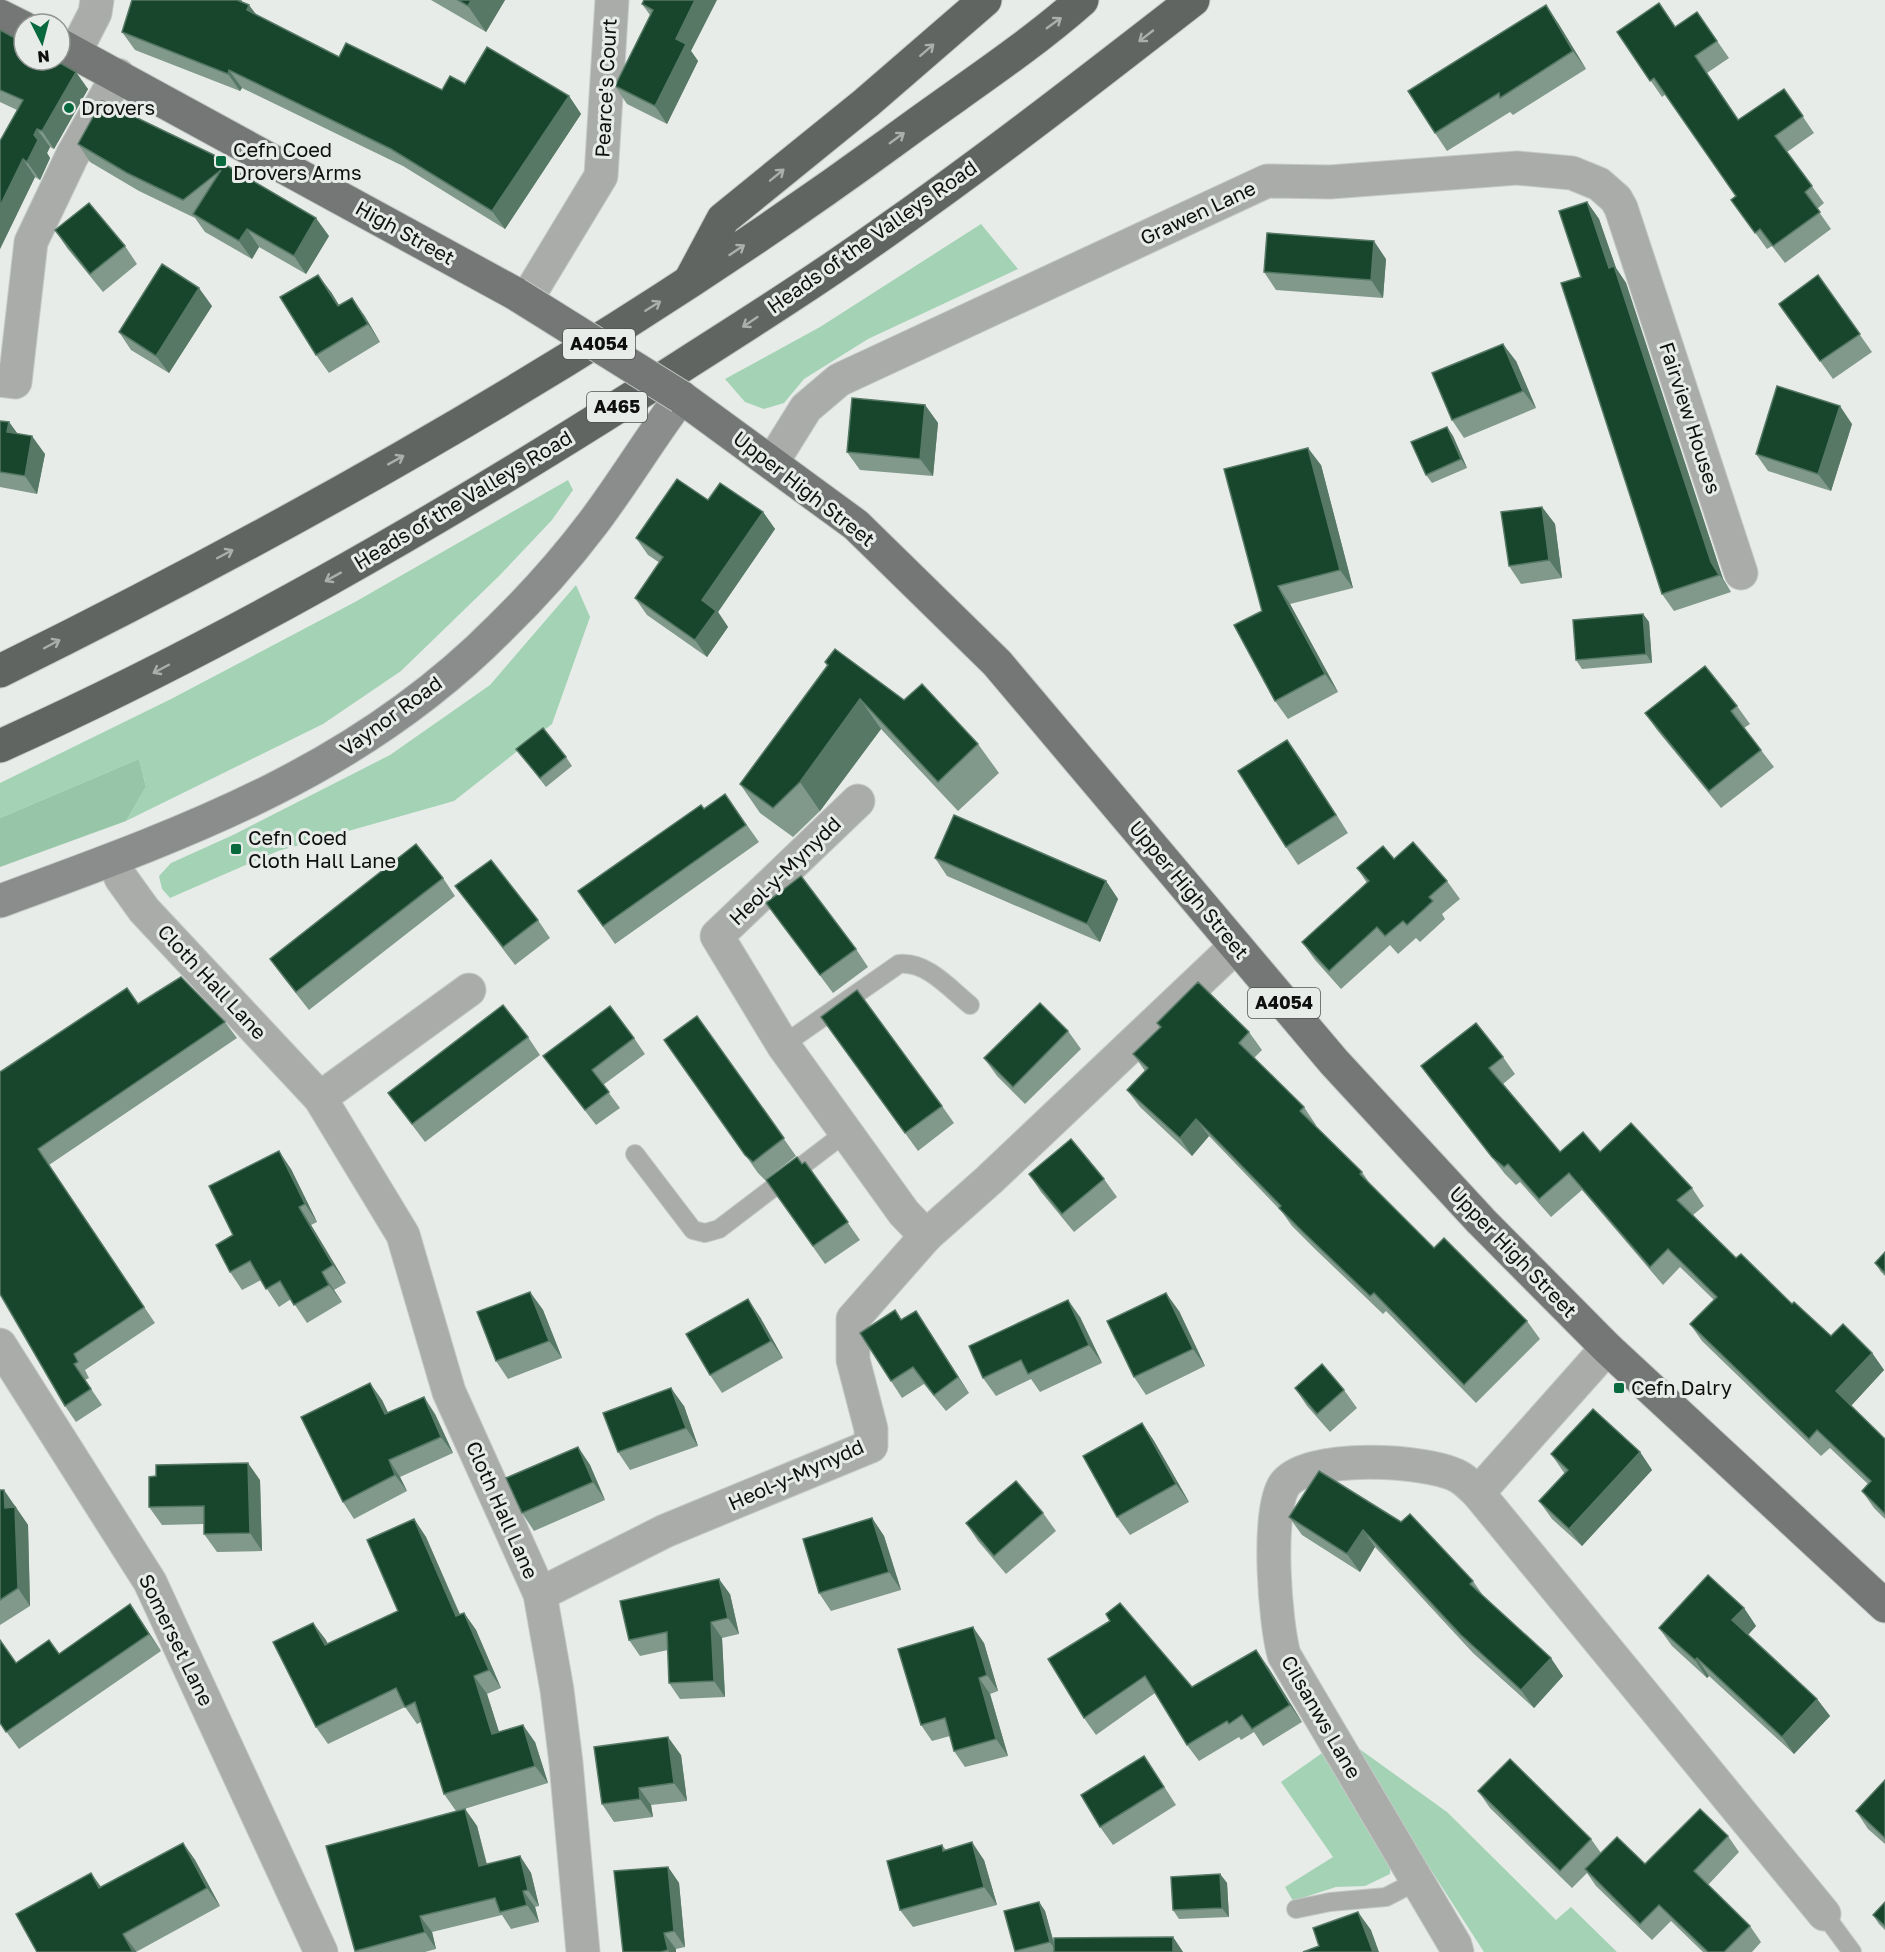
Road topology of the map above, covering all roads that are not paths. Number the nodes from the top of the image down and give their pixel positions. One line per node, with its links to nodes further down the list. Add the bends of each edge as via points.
1 (98, 0): 6 (street, via 95,14)
2 (612, 0): 11 (street, Pearce's Court, via 601,176)
3 (985, 0): 10 (highway, one-way to 3, via 723,219)
4 (1082, 0): 10 (highway, one-way to 4, via 841,179)
5 (1193, 0): 17 (highway, Heads of the Valleys Road / A465, one-way to 17, via 892,228 535,459 323,583 112,695)
6 (72, 43)
7 (72, 50): 8 (main road, High Street / A4054)
8 (118, 75): 11 (main road, High Street / A4054); 12 (street, via 72,156 31,242)
9 (1640, 262): 14 (street, Grawen Lane, via 1616,199 1599,184 1572,173 1517,168 1330,182 1267,181 839,380 806,408); 15 (street, Fairview Houses)
10 (689, 283): 16 (highway, one-way to 10, via 239,547 493,406)
11 (527, 291): 13 (main road, High Street / A4054, bridge)
12 (8, 381)
13 (680, 402): 14 (main road, Upper High Street / A4054); 19 (street, Vaynor Road, via 593,524 544,581 500,629 390,722 321,765 232,812)
14 (773, 461): 21 (main road, Upper High Street / A4054, via 856,525 997,663)
15 (1741, 573)
16 (0, 671)
17 (0, 746)
18 (858, 801): 24 (street, Heol-y-Mynydd, via 717,936)
19 (113, 860): 20 (street, Vaynor Road); 25 (street, Cloth Hall Lane, via 144,910)
20 (0, 901)
21 (1236, 946): 28 (street, Heol-y-Mynydd); 30 (main road, Upper High Street / A4054, via 1357,1087 1481,1221)
22 (469, 990): 25 (street)
23 (970, 1005): 24 (lane, via 924,968 899,964)
24 (783, 1045): 26 (street, Heol-y-Mynydd)
25 (320, 1098): 32 (street, Cloth Hall Lane, via 403,1235 449,1392)
26 (845, 1133): 27 (lane, via 719,1229 705,1233 693,1230); 28 (street, Heol-y-Mynydd, via 903,1213)
27 (635, 1154)
28 (926, 1236): 32 (street, Heol-y-Mynydd, via 853,1319 853,1360 871,1429 871,1446 665,1531)
29 (0, 1345): 37 (street, Somerset Lane, via 150,1582)
30 (1607, 1347): 31 (street); 33 (main road, Upper High Street / A4054)
31 (1478, 1493): 34 (street, Cilsanws Lane, via 1460,1477 1428,1468 1346,1462 1296,1473 1283,1488 1279,1504 1275,1606 1284,1655); 36 (street, Cilsanws Lane)
32 (540, 1594): 38 (street, Cloth Hall Lane, via 566,1763)
33 (1885, 1606)
34 (1417, 1881): 35 (lane, via 1386,1897); 39 (street, Cilsanws Lane)
35 (1296, 1909)
36 (1824, 1914): 40 (lane)
37 (321, 1952)
38 (582, 1952)
39 (1457, 1952)
40 (1852, 1952)

